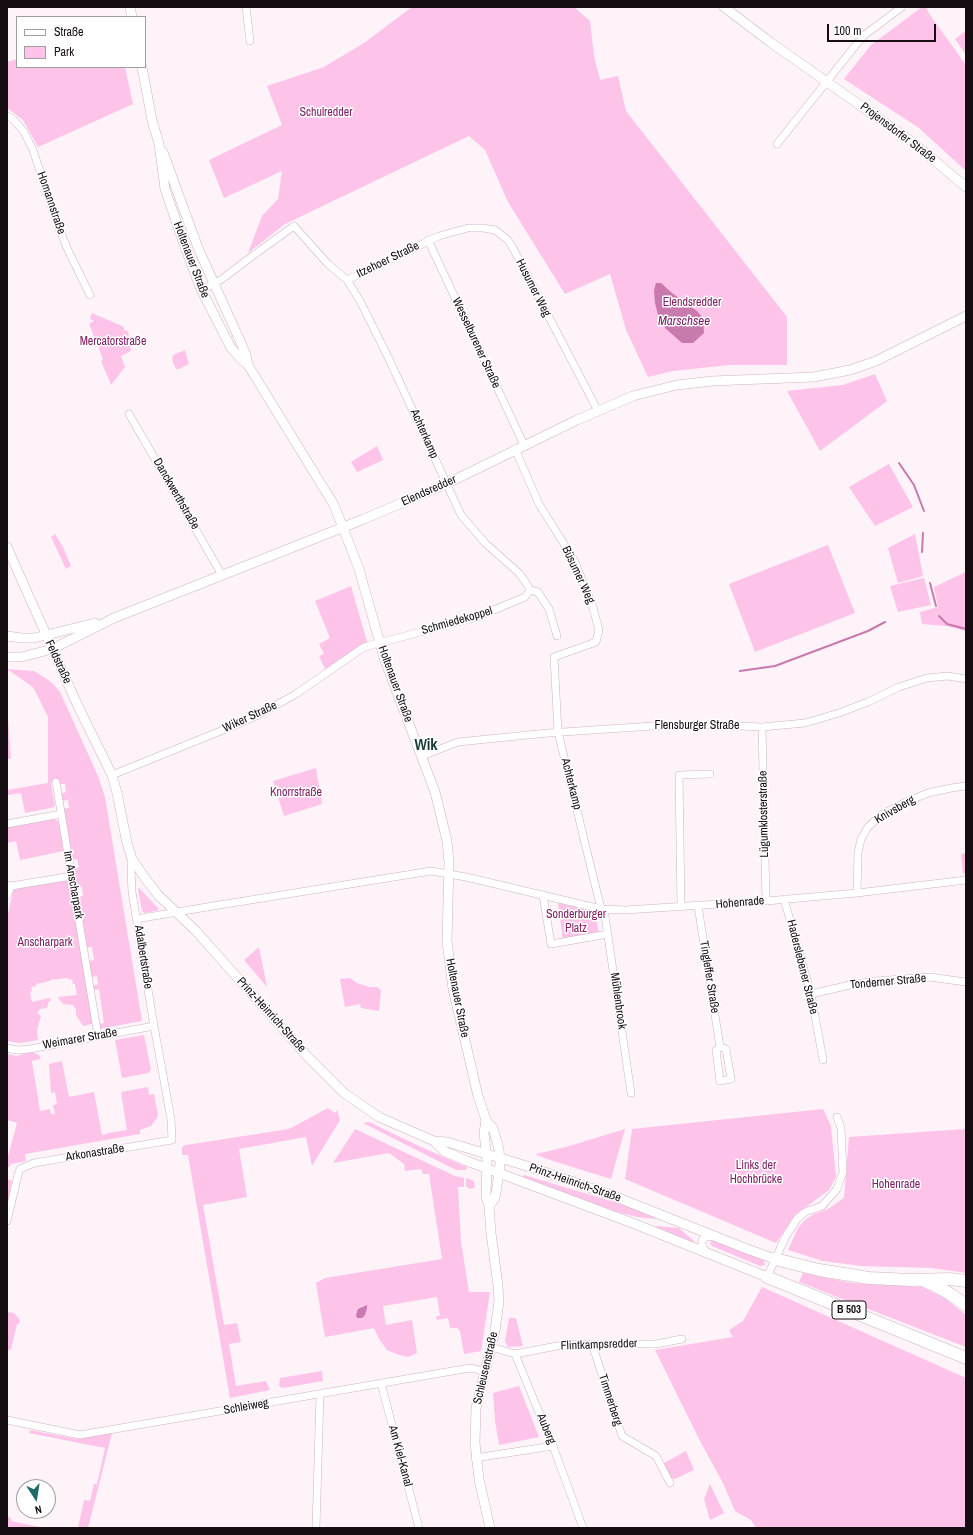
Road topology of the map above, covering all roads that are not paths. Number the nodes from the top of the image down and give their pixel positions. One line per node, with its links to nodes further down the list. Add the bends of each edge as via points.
1 (246, 7): 4 (street)
2 (724, 7): 6 (main road, Projensdorfer Straße)
3 (902, 7): 6 (street, via 863,36)
4 (250, 41)
5 (142, 68): 8 (main road, Holtenauer Straße)
6 (826, 82): 9 (street); 10 (main road, Projensdorfer Straße, via 911,141)
7 (7, 116): 15 (street, Homannstraße, via 24,132 33,150 57,224)
8 (159, 144): 13 (main road, Holtenauer Straße); 14 (main road, Holtenauer Straße, via 165,189)
9 (777, 144)
10 (966, 187)
11 (428, 240): 12 (street, Itzehoer Straße); 18 (street, Husumer Weg, via 468,228 495,230 508,240); 20 (street, Wesselburener Straße)
12 (347, 280): 13 (street, Achterkamp, via 328,264 294,226); 21 (street, Achterkamp, via 388,357)
13 (214, 284): 14 (street); 17 (main road, Holtenauer Straße, via 246,355)
14 (202, 290): 17 (main road, Holtenauer Straße, via 231,348)
15 (90, 295)
16 (966, 316): 18 (main road, Elendsredder, via 876,362 850,370 814,377 727,380 677,385 633,396)
17 (248, 365): 22 (main road, Holtenauer Straße, via 321,482)
18 (598, 411): 20 (main road, Elendsredder)
19 (129, 414): 24 (street, Danckwerthstraße)
20 (520, 447): 21 (main road, Elendsredder); 33 (street, Büsumer Weg, via 539,504 584,581 599,630 596,642)
21 (446, 484): 22 (main road, Elendsredder); 25 (street, Achterkamp, via 461,515 485,543 519,573)
22 (343, 527): 24 (main road); 30 (main road, Holtenauer Straße, via 359,569)
23 (7, 547): 28 (main road, Feldstraße)
24 (222, 575): 26 (main road)
25 (530, 590): 29 (street, Achterkamp, via 538,592 549,609); 30 (street, Schmiedekoppel, via 525,597 477,617)
26 (114, 618): 28 (main road); 31 (main road)
27 (7, 636): 28 (main road)
28 (46, 636): 31 (main road, Feldstraße)
29 (557, 636)
30 (379, 642): 37 (main road, Holtenauer Straße); 39 (street, Wiker Straße, via 364,647 302,690 258,715)
31 (52, 649): 32 (main road, via 22,657); 39 (main road, Feldstraße)
32 (7, 657)
33 (554, 657): 36 (street, Achterkamp)
34 (966, 679): 35 (street, Flensburger Straße, via 948,676 927,678 839,713 805,722)
35 (762, 727): 36 (street, Flensburger Straße, via 668,724); 53 (street, Lügumklosterstraße)
36 (558, 732): 37 (street, Flensburger Straße, via 458,742); 56 (street, Achterkamp)
37 (422, 756): 45 (main road, Holtenauer Straße, via 444,824)
38 (710, 774): 55 (street, via 679,775)
39 (112, 775): 44 (main road, Adalbertstraße)
40 (56, 782): 42 (street, Im Anscharpark)
41 (966, 786): 49 (street, Knivsberg, via 928,793 881,815 868,826 861,839 858,853)
42 (61, 814): 43 (street); 46 (street, Im Anscharpark)
43 (7, 824)
44 (132, 859): 57 (main road, Prinz-Heinrich-Straße, via 152,888); 58 (street, Adalbertstraße)
45 (449, 874): 51 (street, Hohenrade); 57 (street, via 431,871); 69 (main road, Holtenauer Straße, via 449,963 478,1096)
46 (72, 876): 48 (street); 63 (street, Im Anscharpark)
47 (966, 880): 49 (street, Hohenrade)
48 (9, 885): 50 (street)
49 (857, 893): 52 (street, Hohenrade)
50 (7, 895)
51 (543, 895): 56 (street, Hohenrade); 59 (street, via 551,944)
52 (784, 898): 53 (street, Hohenrade); 61 (street, Haderslebener Straße)
53 (766, 901): 54 (street, Hohenrade)
54 (698, 906): 55 (street, Hohenrade); 64 (street, Tingleffer Straße)
55 (681, 907): 56 (street, Hohenrade)
56 (603, 909): 59 (street, Mühlenbrook)
57 (176, 912): 58 (street); 71 (main road, Prinz-Heinrich-Straße, via 344,1093 379,1117)
58 (136, 919): 62 (street, Adalbertstraße)
59 (608, 934): 67 (street, Mühlenbrook)
60 (966, 982): 61 (street, Tonderner Straße, via 930,977 888,980)
61 (811, 994): 66 (street, Haderslebener Straße)
62 (154, 1026): 63 (street, Weimarer Straße); 70 (street, Adalbertstraße, via 171,1120)
63 (98, 1036): 65 (street, Weimarer Straße, via 30,1049)
64 (720, 1047)
65 (7, 1048)
66 (823, 1060)
67 (631, 1093)
68 (837, 1117): 80 (street, via 841,1128 843,1172 837,1189 822,1206 805,1212 797,1219)
69 (486, 1120): 72 (main road, Holtenauer Straße); 73 (main road, Holtenauer Straße, via 493,1128)
70 (172, 1140): 77 (street, Arkonastraße, via 34,1163 20,1169)
71 (434, 1141): 72 (main road, Prinz-Heinrich-Straße, via 447,1142); 74 (main road, Prinz-Heinrich-Straße, via 444,1151)
72 (486, 1154): 73 (main road, Prinz-Heinrich-Straße); 74 (main road, Holtenauer Straße)
73 (500, 1158): 75 (main road, Holtenauer Straße); 78 (main road, Prinz-Heinrich-Straße, via 611,1195)
74 (487, 1168): 75 (main road, Prinz-Heinrich-Straße); 76 (main road, Schleusenstraße, via 486,1197)
75 (499, 1172): 76 (main road, Schleusenstraße, via 495,1198); 79 (main road, Prinz-Heinrich-Straße)
76 (489, 1206): 87 (main road, Schleusenstraße, via 499,1291)
77 (7, 1221)
78 (713, 1236): 79 (street, via 702,1240); 80 (main road, Prinz-Heinrich-Straße)
79 (706, 1252): 81 (main road, Prinz-Heinrich-Straße)
80 (775, 1259): 81 (street); 82 (highway, via 819,1270 870,1278)
81 (767, 1277): 89 (highway, B 503)
82 (918, 1280): 83 (highway); 84 (highway, via 934,1285)
83 (966, 1281)
84 (966, 1305)
85 (682, 1339): 86 (street, Flintkampsredder, via 656,1344)
86 (592, 1344): 88 (street, Flintkampsredder, via 557,1346); 96 (street, Timmerberg, via 622,1436 656,1456)
87 (491, 1347): 88 (street); 90 (main road, Schleusenstraße)
88 (515, 1354): 94 (street, Auberg)
89 (964, 1356)
90 (485, 1372): 91 (street, Schleiweg, via 472,1368); 95 (main road, Schleusenstraße, via 476,1408)
91 (381, 1383): 92 (street, Schleiweg); 98 (street, Am Kiel-Kanal)
92 (320, 1394): 93 (street, Schleiweg, via 80,1435); 97 (street)
93 (7, 1420)
94 (553, 1446): 95 (street); 100 (street, Auberg)
95 (475, 1458): 99 (main road, Schleusenstraße)
96 (670, 1482)
97 (316, 1528)
98 (420, 1528)
99 (490, 1528)
100 (583, 1528)

